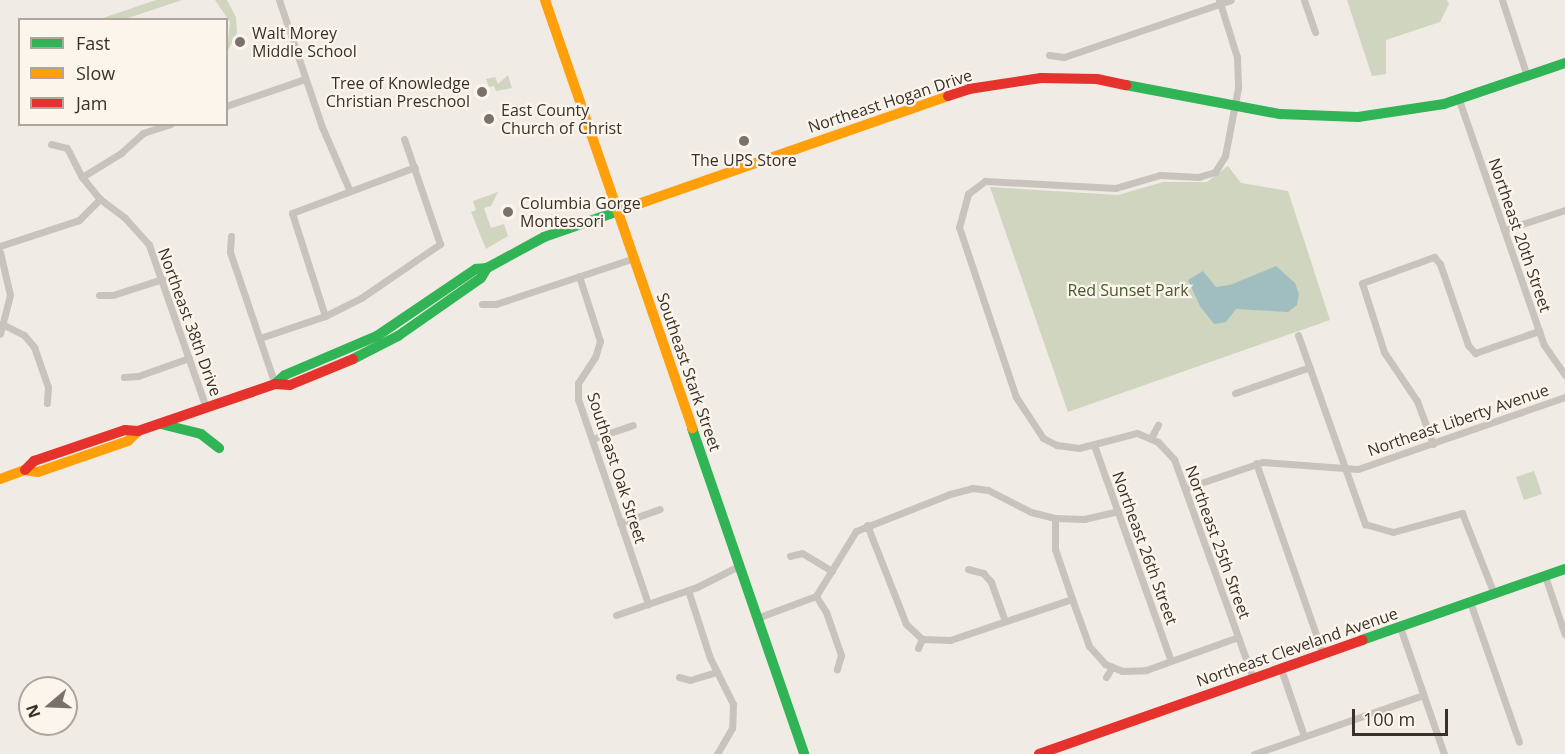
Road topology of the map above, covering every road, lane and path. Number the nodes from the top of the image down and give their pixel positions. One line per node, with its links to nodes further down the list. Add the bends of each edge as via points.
1 (279, 0): 11 (street)
2 (545, 0): 22 (main road, Southeast Stark Street)
3 (1231, 0): 6 (street)
4 (1304, 0): 7 (street)
5 (1502, 0): 10 (street)
6 (1220, 2): 8 (street, via 1064,57); 14 (street, via 1237,57)
7 (1315, 32)
8 (1048, 55)
9 (1565, 63): 10 (main road, Northeast Hogan Drive)
10 (1527, 76): 12 (main road, Northeast Hogan Drive)
11 (305, 79): 13 (street); 20 (street)
12 (1459, 100): 14 (main road, Northeast Hogan Drive, via 1394,114 1343,118 1297,116); 24 (street, Northeast 20th Street)
13 (228, 105)
14 (1236, 106): 22 (main road, Northeast Hogan Drive, via 1104,80 1041,78 998,83 940,97); 56 (street, via 1222,163 1205,177 1160,175 1114,188 992,180 968,194 960,221 961,238 1016,397 1034,427 1057,445)
15 (166, 126): 19 (street, via 150,132)
16 (404, 139): 18 (street)
17 (51, 144): 19 (street, Northeast 38th Drive, via 67,148)
18 (415, 167): 20 (street); 33 (street, via 440,244 384,284)
19 (82, 177): 21 (street, Northeast 38th Drive)
20 (349, 189): 33 (street, via 292,213)
21 (100, 200): 26 (street, via 79,220); 30 (street, Northeast 38th Drive, via 136,229 148,245)
22 (617, 210): 28 (main road, Southeast Stark Street); 45 (main road, Northeast Hogan Drive, via 544,237 487,268 481,278 379,347 290,385)
23 (1565, 210): 24 (street)
24 (1504, 230): 35 (street, Northeast 20th Street)
25 (231, 236): 38 (street, via 230,252)
26 (0, 246)
27 (0, 252): 34 (street, via 10,286)
28 (634, 258): 29 (street); 68 (main road, Southeast Stark Street)
29 (579, 276): 32 (street, via 496,304); 42 (street, Southeast Oak Street, via 600,334 595,357)
30 (162, 279): 31 (street, via 113,295); 39 (street, Northeast 38th Drive)
31 (99, 295)
32 (482, 304)
33 (325, 316): 38 (street)
34 (4, 325): 36 (street); 48 (street, via 24,335 34,347 48,387)
35 (1539, 331): 43 (street, Northeast 20th Street, via 1547,351); 55 (street, via 1475,353 1468,345 1440,264 1434,257 1362,283 1384,352 1413,393)
36 (0, 334)
37 (1298, 335): 40 (street)
38 (260, 338): 45 (street)
39 (189, 358): 44 (street); 49 (street, Northeast 38th Drive)
40 (1310, 367): 46 (street); 59 (street)
41 (573, 372): 42 (street)
42 (581, 375): 54 (street, Southeast Oak Street, via 578,399)
43 (1565, 375)
44 (124, 377)
45 (275, 384): 49 (main road, Northeast Hogan Drive)
46 (1235, 393)
47 (1565, 397): 55 (street, Northeast Liberty Avenue)
48 (47, 403)
49 (206, 408): 50 (main road, Northeast Hogan Drive)
50 (159, 424): 57 (main road, via 201,434); 60 (main road, Northeast Hogan Drive, via 138,431 128,441 104,443 38,472 25,470)
51 (633, 425): 54 (street)
52 (1158, 425): 53 (street)
53 (1151, 438): 56 (street, via 1129,433); 61 (street, Northeast 25th Street, via 1170,452)
54 (592, 439): 65 (street, Southeast Oak Street)
55 (1433, 444): 59 (street, Northeast Liberty Avenue, via 1374,465)
56 (1094, 445): 63 (street, Northeast 26th Street)
57 (219, 448)
58 (1256, 463): 59 (street, Northeast Liberty Avenue, via 1294,461); 61 (street, Northeast Liberty Avenue); 87 (street)
59 (1346, 470): 74 (street, via 1365,524 1393,532 1462,513)
60 (0, 478)
61 (1185, 488): 84 (street, Northeast 25th Street)
62 (660, 509): 65 (street)
63 (1118, 511): 64 (street, via 1084,519); 88 (street, Northeast 26th Street)
64 (1055, 518): 66 (street, via 1031,512 988,490 972,488); 76 (street, via 1055,549)
65 (620, 523): 78 (street, Southeast Oak Street)
66 (867, 525): 71 (street, via 849,540); 85 (street, via 906,624)
67 (790, 556): 71 (street, via 802,553)
68 (739, 566): 73 (street); 80 (main road, Southeast Stark Street)
69 (968, 569): 81 (street, via 983,573 991,582)
70 (1565, 569): 72 (main road, Northeast Cleveland Avenue)
71 (832, 572): 75 (street)
72 (1545, 576): 74 (main road, Northeast Cleveland Avenue); 83 (street)
73 (688, 590): 78 (street); 92 (street)
74 (1494, 594): 77 (main road, Northeast Cleveland Avenue)
75 (816, 596): 80 (street); 90 (street, via 841,654)
76 (1072, 599): 81 (street); 89 (street, via 1089,646)
77 (1470, 602): 82 (main road, Northeast Cleveland Avenue); 100 (street)
78 (648, 604): 79 (street)
79 (615, 615)
80 (757, 618): 102 (main road, Southeast Stark Street)
81 (1005, 621): 85 (street, via 943,642)
82 (1400, 627): 87 (main road, Northeast Cleveland Avenue); 96 (street)
83 (1565, 635)
84 (1238, 637): 88 (street); 95 (street, Northeast 25th Street)
85 (922, 639): 86 (street)
86 (918, 648)
87 (1323, 654): 91 (main road, Northeast Cleveland Avenue)
88 (1171, 661): 89 (street, via 1137,671)
89 (1112, 667): 94 (street)
90 (837, 669)
91 (1281, 669): 95 (main road, Northeast Cleveland Avenue); 98 (street)
92 (717, 672): 93 (street, via 690,680); 97 (street, via 733,704)
93 (679, 677)
94 (1106, 677)
95 (1253, 679): 103 (main road, Northeast Cleveland Avenue)
96 (1423, 695): 98 (street); 105 (street)
97 (729, 736): 99 (street); 101 (street)
98 (1304, 736): 104 (street)
99 (737, 739)
100 (1519, 742)
101 (717, 754)
102 (804, 754)
103 (1039, 754)
104 (1254, 754)
105 (1444, 754)

